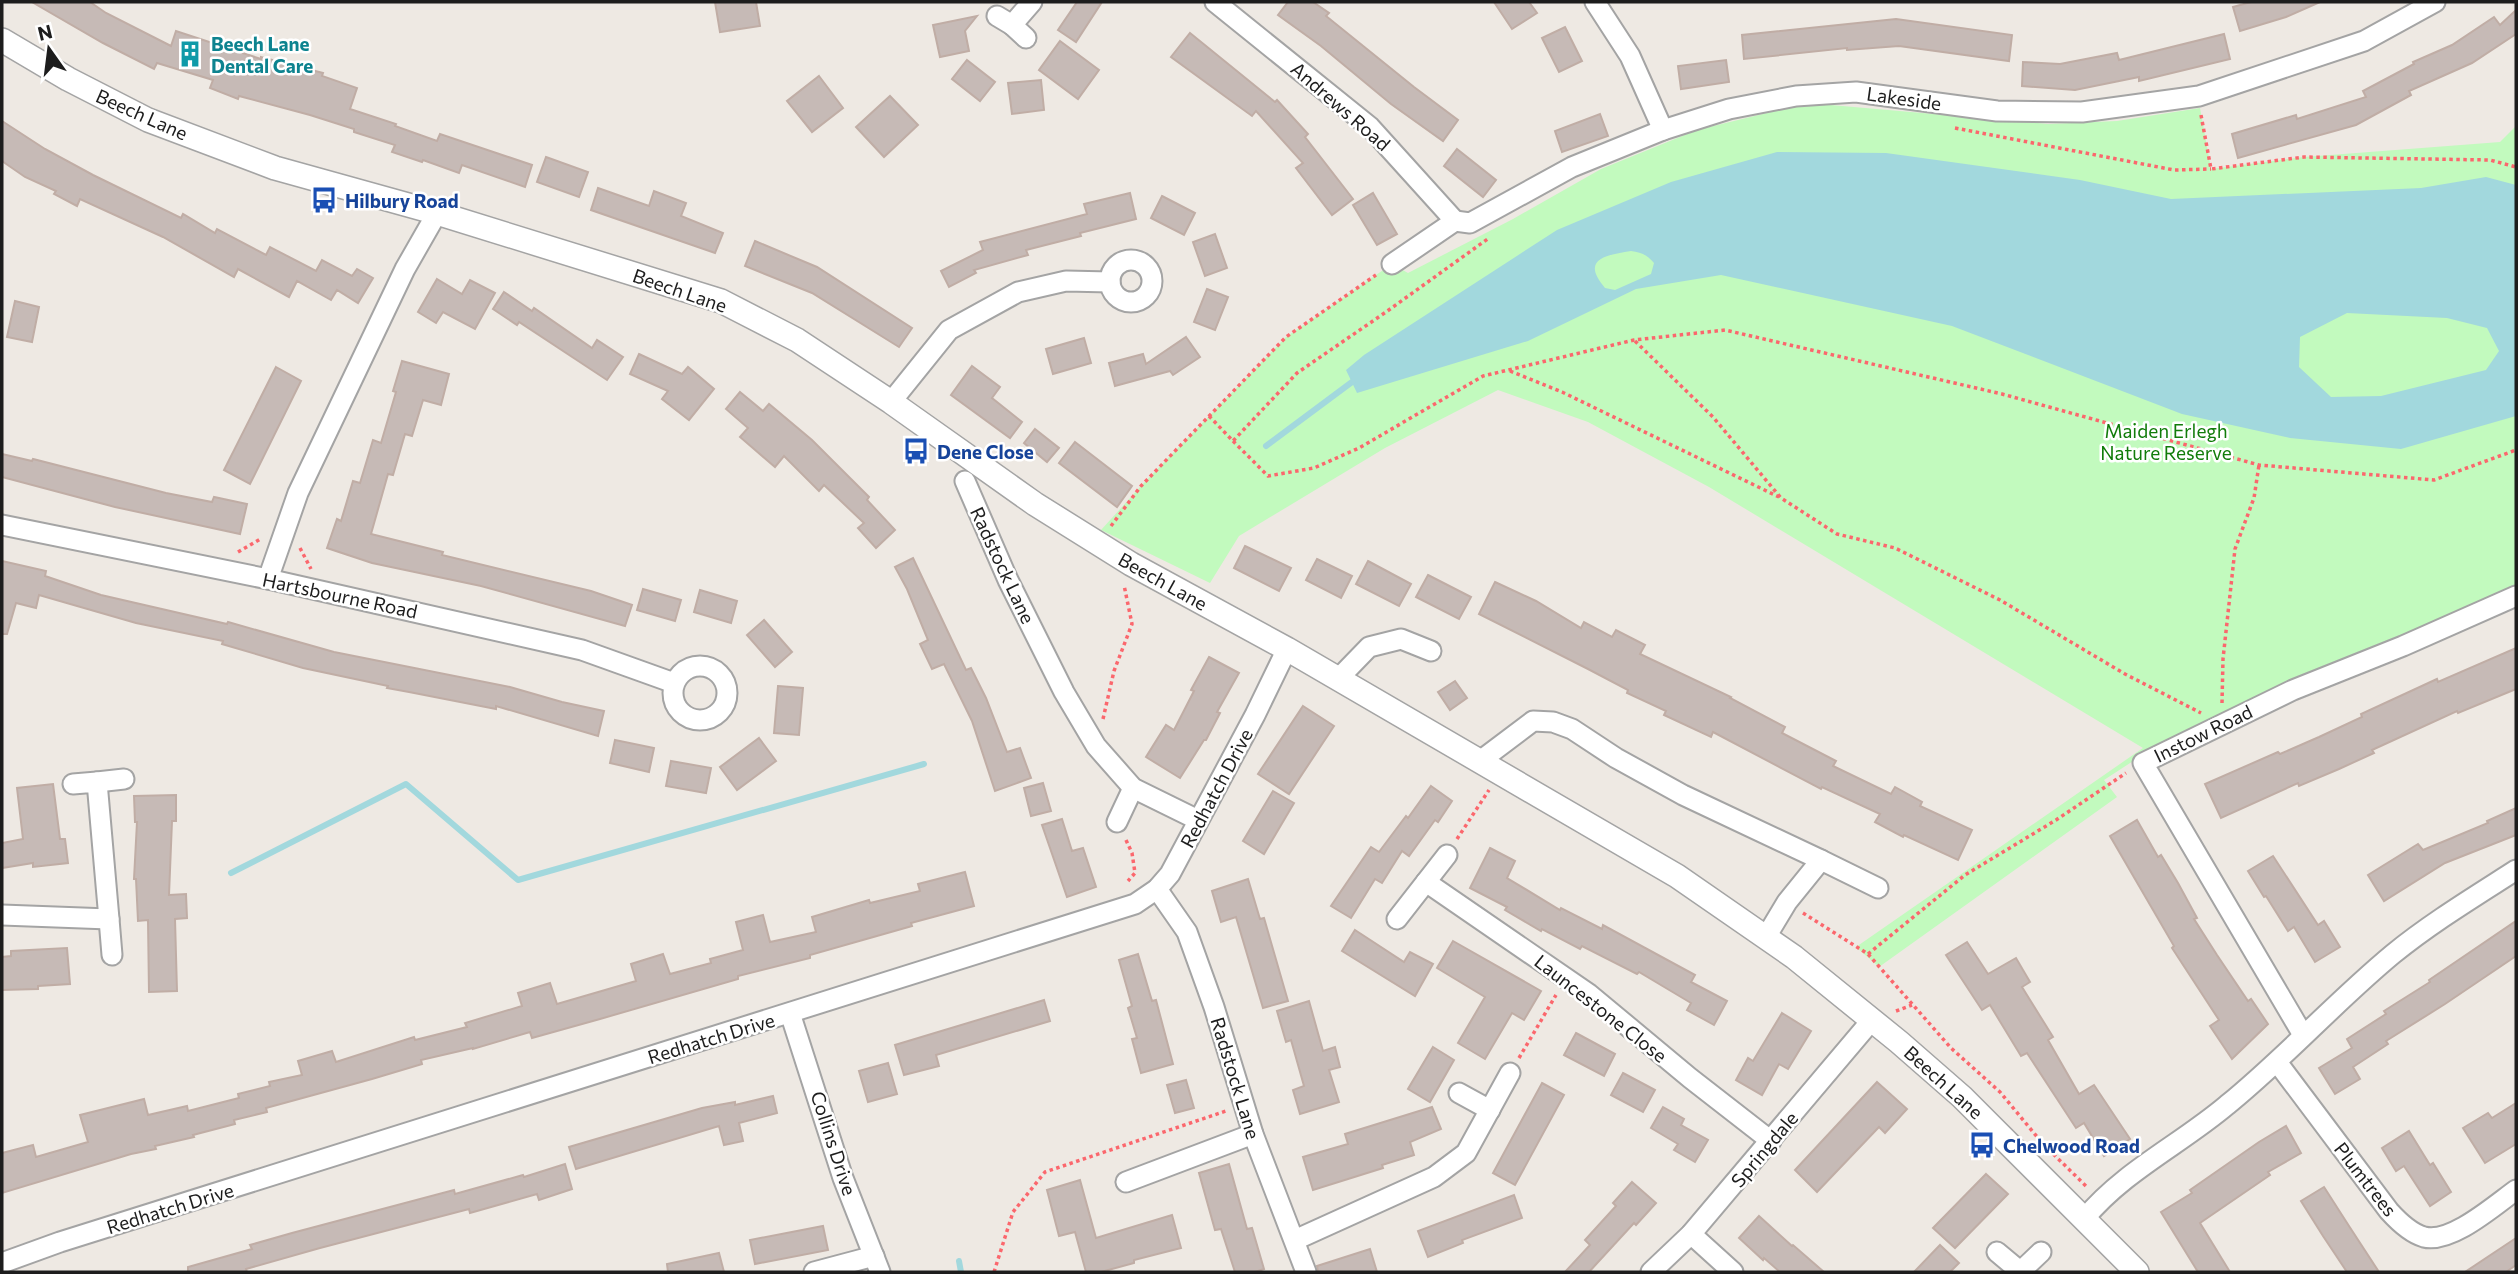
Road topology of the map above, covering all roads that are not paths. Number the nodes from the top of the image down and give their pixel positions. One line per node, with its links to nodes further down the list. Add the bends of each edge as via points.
1 (1032, 2): 5 (street)
2 (1215, 2): 9 (street, Andrews Road, via 1370,127)
3 (1595, 2): 7 (street, via 1630,56)
4 (2435, 2): 7 (street, Lakeside, via 2364,41 2199,96 2070,112 1997,111 1856,92 1832,93 1730,109)
5 (1012, 26)
6 (2, 40): 8 (street, Beech Lane, via 148,120 275,168)
7 (1662, 130): 9 (street, Lakeside, via 1572,167 1470,223)
8 (437, 212): 12 (street, Beech Lane, via 721,301 797,340); 15 (street, via 394,291 298,493)
9 (1455, 221): 10 (street, Lakeside)
10 (1392, 264)
11 (1110, 282): 12 (street, via 1066,281 1006,298 948,330)
12 (891, 402): 17 (street, Beech Lane, via 1121,559)
13 (965, 481): 25 (street, Radstock Lane, via 1064,692 1096,746)
14 (2, 526): 15 (street, Hartsbourne Road)
15 (268, 579): 20 (street, Hartsbourne Road, via 582,650)
16 (2516, 596): 41 (street, Instow Road, via 2293,690 2143,763)
17 (1287, 649): 19 (street, Beech Lane); 26 (street, Redhatch Drive)
18 (1430, 651): 19 (street, via 1401,639 1369,647)
19 (1338, 679): 21 (street, Beech Lane)
20 (674, 683)
21 (1480, 761): 29 (street, via 1533,721 1553,722 1683,795); 37 (street, Beech Lane, via 1677,876)
22 (124, 779): 23 (street)
23 (97, 782): 24 (street); 35 (street)
24 (73, 784)
25 (1133, 788): 26 (street, Radstock Lane); 27 (street)
26 (1198, 820): 33 (street, Redhatch Drive, via 1170,874)
27 (1117, 822)
28 (1447, 855): 31 (street)
29 (1821, 860): 32 (street); 37 (street)
30 (2516, 870): 41 (street, via 2392,955)
31 (1426, 882): 36 (street); 47 (street, Launcestone Close, via 1589,994)
32 (1878, 888)
33 (1157, 889): 39 (street, Redhatch Drive, via 1135,904 1104,915); 46 (street, Radstock Lane, via 1187,932)
34 (2, 915): 35 (street)
35 (109, 919): 38 (street)
36 (1397, 919)
37 (1766, 937): 40 (street, Beech Lane)
38 (112, 955)
39 (790, 1013): 55 (street, Redhatch Drive); 56 (street, Collins Drive)
40 (1871, 1021): 47 (street, Springdale); 50 (street, Beech Lane, via 1962,1097)
41 (2303, 1035): 42 (street)
42 (2277, 1062): 49 (street, Plumtrees, via 2389,1211 2414,1231 2426,1237 2451,1234); 50 (street, via 2209,1121 2117,1185)
43 (1510, 1073): 45 (street)
44 (1460, 1093): 45 (street)
45 (1490, 1110): 52 (street, via 1466,1153 1434,1177)
46 (1253, 1134): 48 (street); 52 (street, Radstock Lane)
47 (1771, 1141): 51 (street, Springdale)
48 (1126, 1182)
49 (2516, 1190)
50 (2085, 1218): 62 (street, Beech Lane)
51 (1691, 1234): 59 (street, Springdale); 60 (street)
52 (1295, 1241): 58 (street, Radstock Lane)
53 (1997, 1252): 61 (street)
54 (2041, 1252): 61 (street)
55 (2, 1263)
56 (877, 1264): 57 (street)
57 (814, 1272)
58 (1306, 1272)
59 (1651, 1272)
60 (1733, 1272)
61 (2021, 1272)
62 (2137, 1272)

